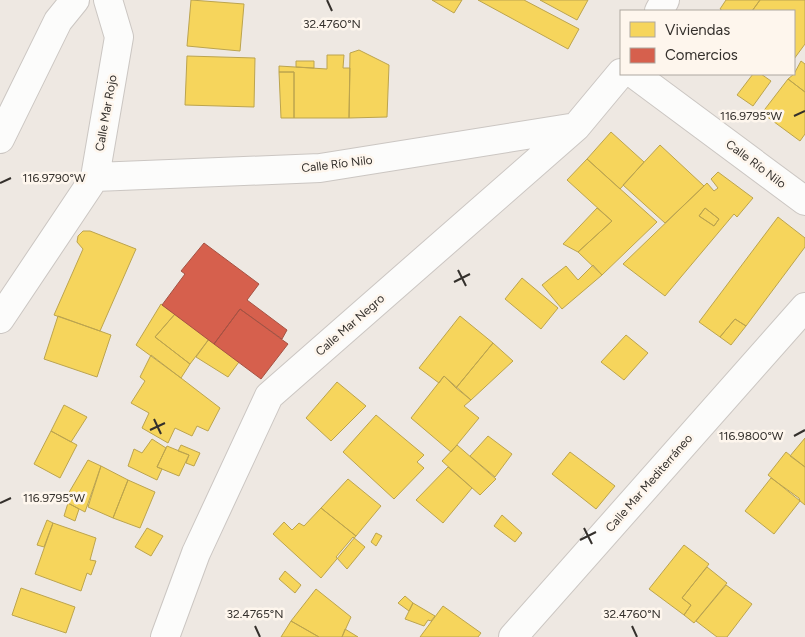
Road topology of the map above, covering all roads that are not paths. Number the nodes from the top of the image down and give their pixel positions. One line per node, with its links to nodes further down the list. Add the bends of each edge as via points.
1 (75, 0): 6 (street, via 58,21)
2 (108, 0): 7 (street, Calle Mar Rojo, via 118,37)
3 (620, 74): 5 (street, Calle Mar Negro)
4 (635, 75): 8 (street, Calle Río Nilo)
5 (576, 127): 7 (street, Calle Río Nilo, via 320,168); 11 (street, Calle Mar Negro, via 269,396 196,553)
6 (0, 139)
7 (95, 177): 10 (street, Calle Mar Rojo)
8 (805, 201)
9 (805, 307): 12 (street, Calle Mar Mediterráneo)
10 (0, 319)
11 (165, 637)
12 (513, 637)

